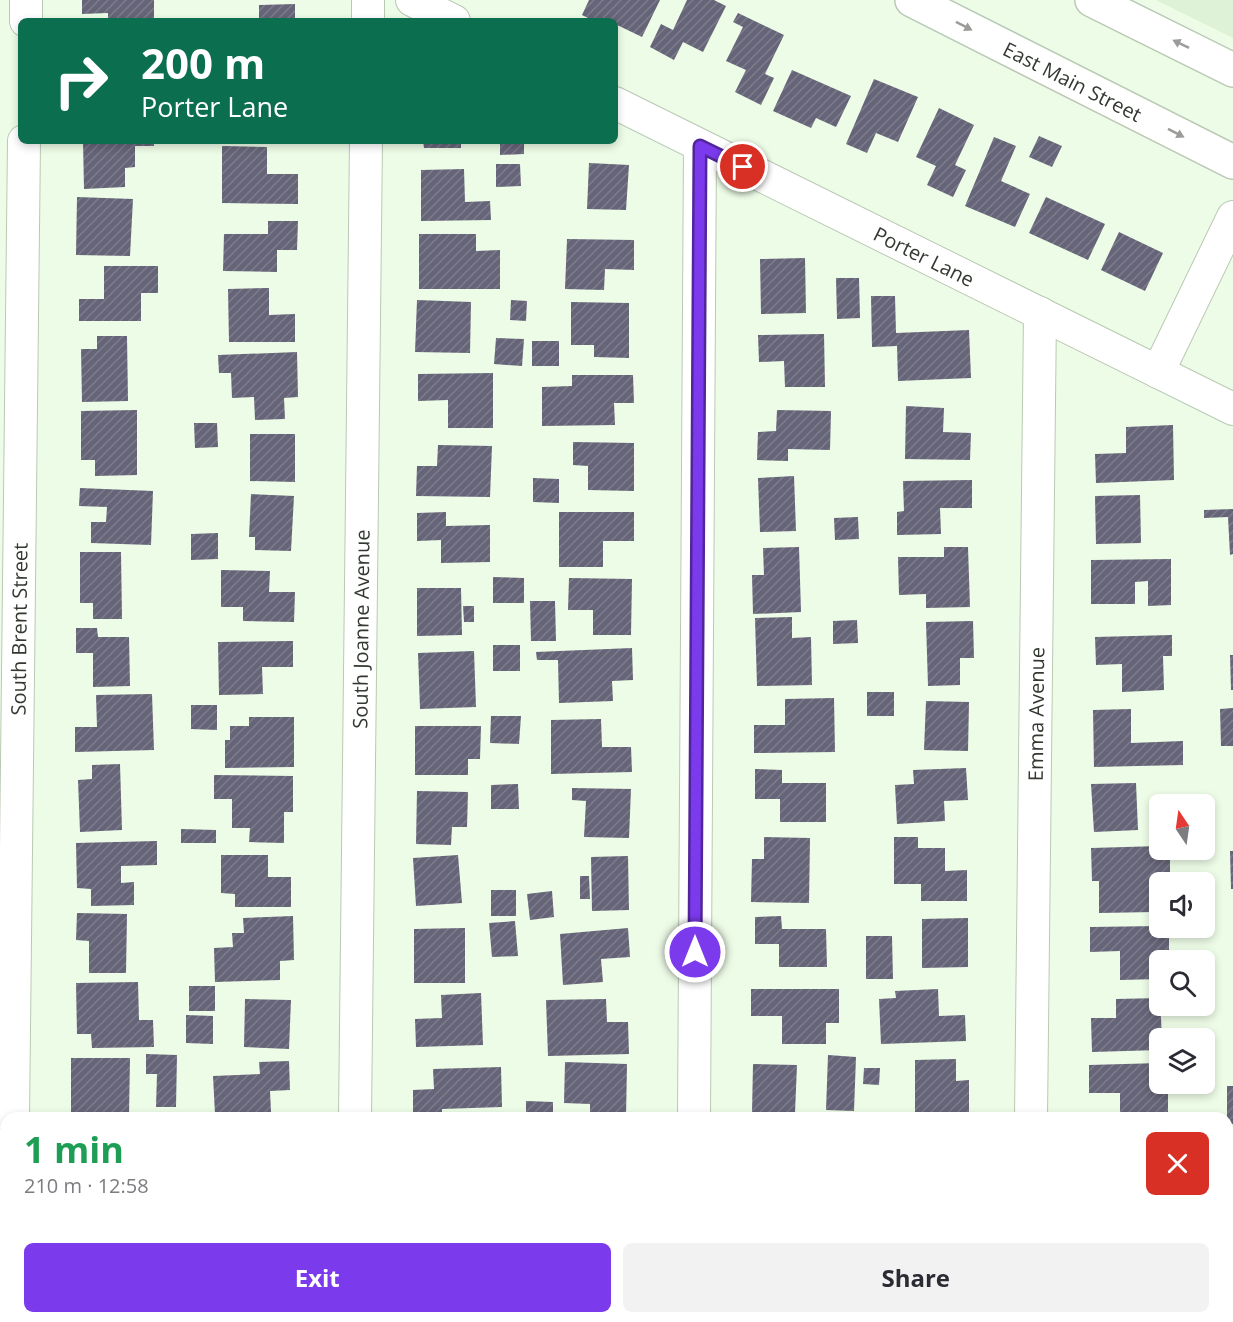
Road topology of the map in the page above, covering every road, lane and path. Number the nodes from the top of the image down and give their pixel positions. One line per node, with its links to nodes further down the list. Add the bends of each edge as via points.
1 (26, 0): 6 (street)
2 (368, 0): 7 (street)
3 (412, 0): 8 (street)
4 (912, 0): 14 (main road, East Main Street, one-way to 14)
5 (1092, 0): 9 (main road, one-way to 5)
6 (26, 18)
7 (368, 18)
8 (448, 18)
9 (1233, 70)
10 (618, 105): 13 (street, Porter Lane)
11 (24, 144): 19 (street, South Brent Street)
12 (366, 144): 20 (street, South Joanne Avenue)
13 (700, 146): 16 (street, Porter Lane); 21 (street)
14 (1233, 162)
15 (1233, 217): 17 (street)
16 (1040, 313): 17 (street, Porter Lane); 22 (street, Emma Avenue)
17 (1158, 372): 18 (street, Porter Lane)
18 (1233, 409)
19 (14, 1112)
20 (355, 1112)
21 (694, 1112)
22 (1031, 1112)

